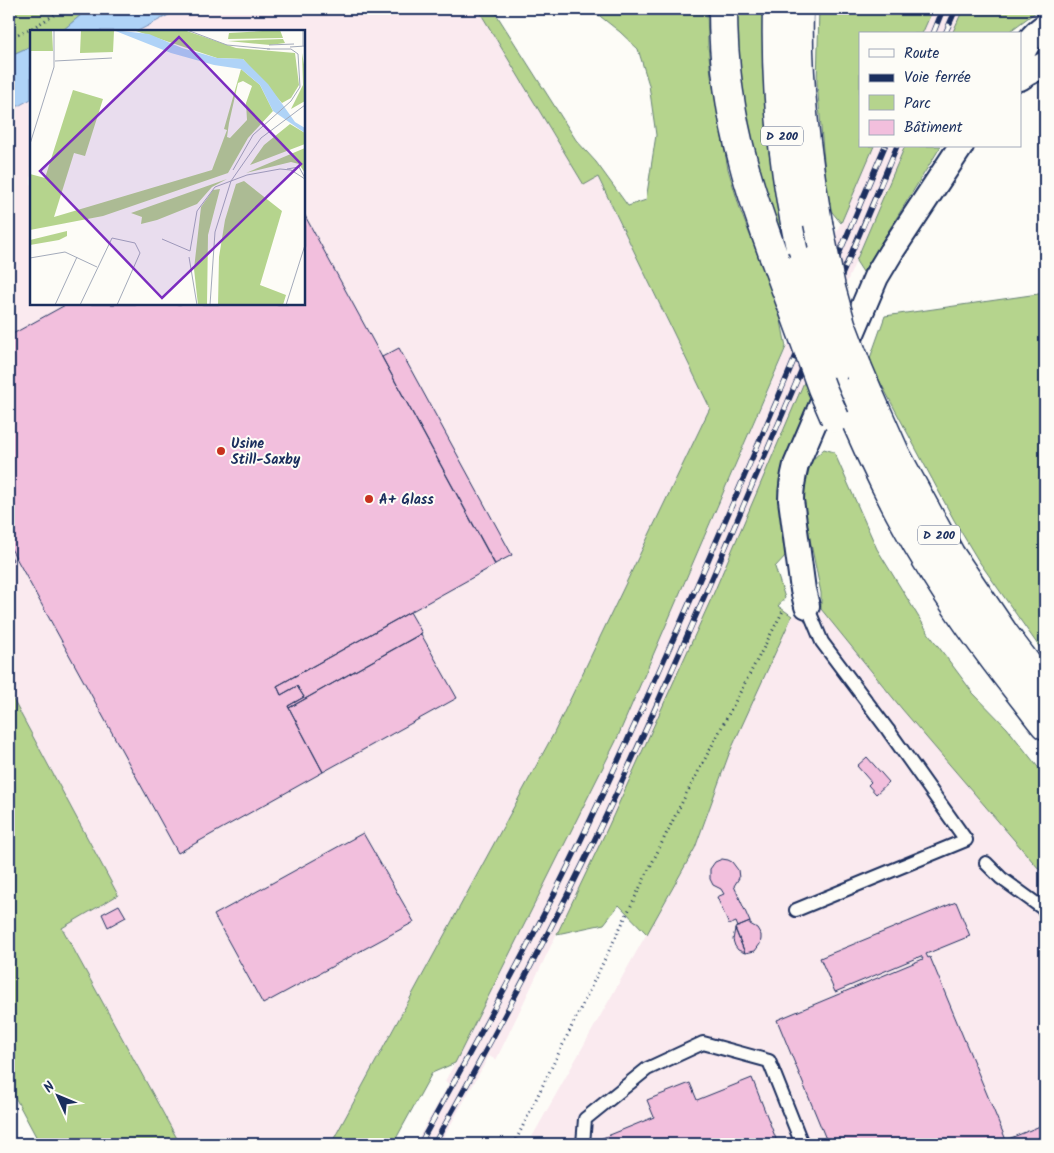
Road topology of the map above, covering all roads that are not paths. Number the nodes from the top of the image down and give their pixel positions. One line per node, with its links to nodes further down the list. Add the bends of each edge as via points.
1 (723, 9): 9 (main road, bridge, via 727,83 744,166 774,257)
2 (777, 9): 9 (main road, D 200, bridge, via 778,90 793,216)
3 (799, 9): 11 (main road, D 200, bridge, via 806,146 818,223 841,324 900,461 950,554 1004,635)
4 (1045, 26): 5 (street, via 1034,34)
5 (1022, 55)
6 (1045, 64): 7 (street)
7 (1022, 77)
8 (960, 148): 10 (street, via 876,277 796,465 791,500)
9 (839, 405): 12 (main road, D 200, via 865,441 926,560 962,616)
10 (805, 598): 14 (lane, via 822,642 966,840)
11 (1045, 688)
12 (1045, 725)
13 (986, 863): 15 (lane)
14 (796, 910)
15 (1045, 910)
16 (583, 1144): 17 (lane, via 585,1119 646,1069 703,1044 769,1061)
17 (802, 1144)

